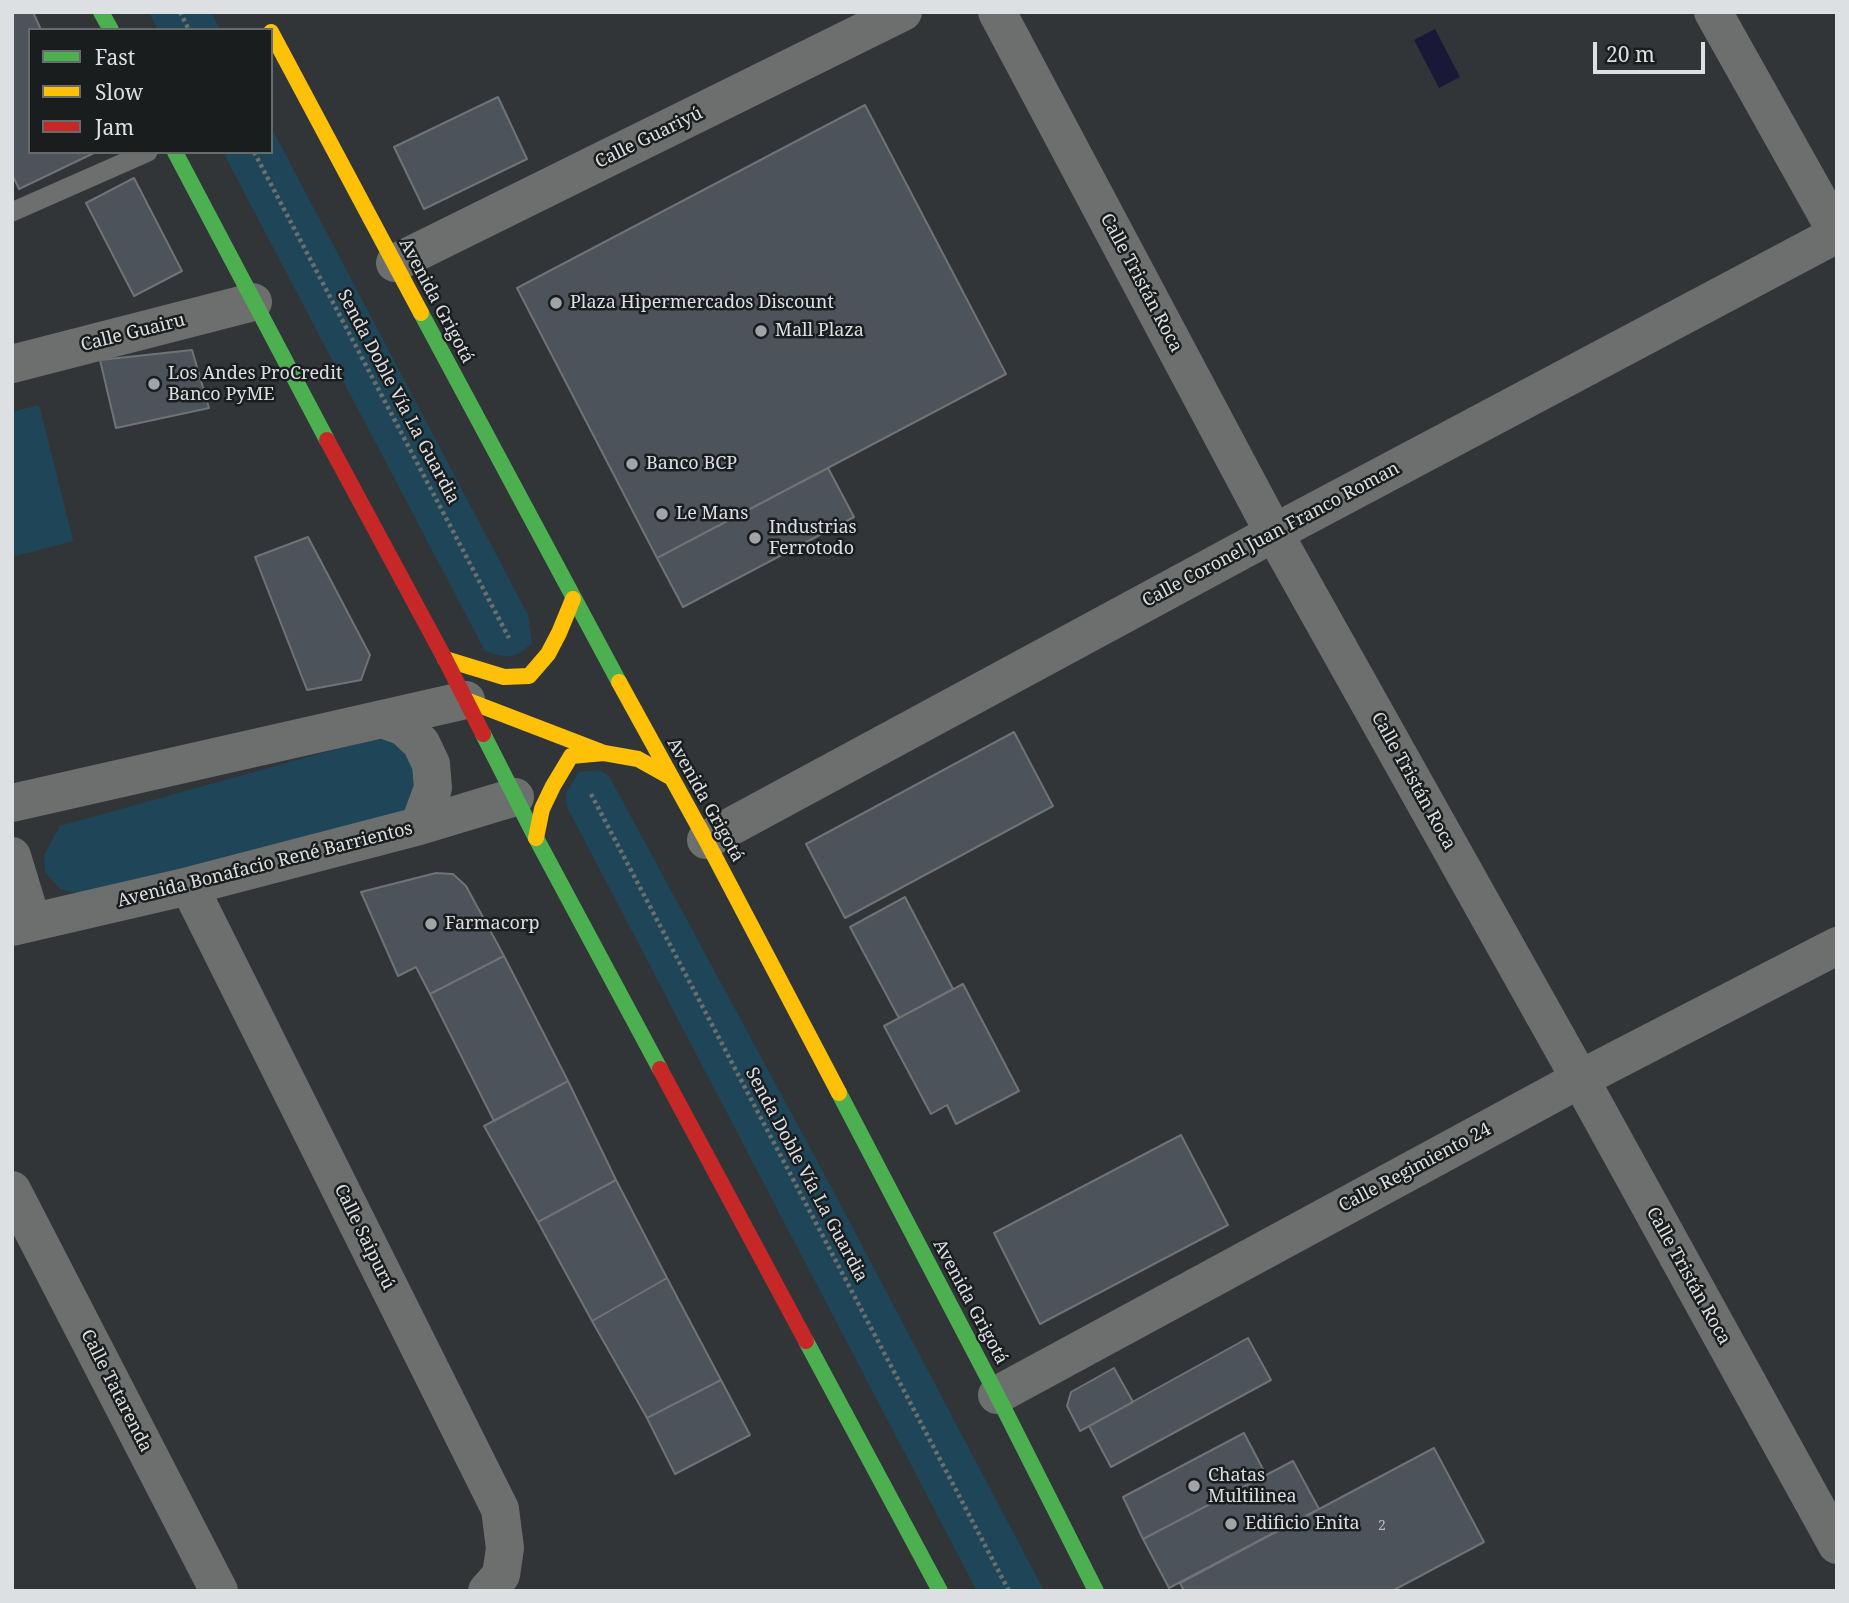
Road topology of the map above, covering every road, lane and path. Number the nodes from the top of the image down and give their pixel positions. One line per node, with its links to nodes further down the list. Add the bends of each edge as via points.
1 (102, 12): 6 (main road)
2 (180, 12): 7 (path)
3 (903, 12): 14 (street, Calle Guariyú)
4 (997, 12): 17 (street, Calle Tristán Roca)
5 (1713, 12): 13 (street)
6 (110, 28)
7 (188, 28)
8 (273, 35): 14 (main road, Avenida Grigotá)
9 (143, 154): 12 (lane)
10 (176, 154): 15 (main road)
11 (255, 154): 19 (path, Senda Doble Vía La Guardia)
12 (14, 208)
13 (1837, 234): 17 (street, Calle Coronel Juan Franco Roman)
14 (395, 263): 18 (main road, Avenida Grigotá)
15 (253, 302): 16 (street, Calle Guairu); 21 (main road)
16 (12, 364)
17 (1274, 533): 32 (street, Calle Coronel Juan Franco Roman); 37 (street, Calle Tristán Roca)
18 (573, 600): 20 (main road); 26 (main road, Avenida Grigotá)
19 (512, 643)
20 (548, 654): 21 (main road, via 529,677 504,677); 22 (main road)
21 (445, 659): 23 (main road)
22 (538, 694)
23 (466, 699): 24 (street); 25 (main road); 28 (main road)
24 (382, 719): 29 (street); 30 (street, via 404,727 421,743 431,764 433,788)
25 (604, 753): 26 (main road, via 638,759); 31 (main road, via 571,756 542,809)
26 (671, 778): 32 (main road, Avenida Grigotá)
27 (586, 784): 44 (path, Senda Doble Vía La Guardia)
28 (518, 785): 30 (street, Avenida Bonafacio René Barrientos); 31 (main road)
29 (12, 803)
30 (419, 826): 34 (street, Avenida Bonafacio René Barrientos)
31 (537, 838): 43 (main road)
32 (706, 840): 39 (main road, Avenida Grigotá)
33 (12, 856): 35 (street)
34 (189, 886): 35 (street, Avenida Bonafacio René Barrientos); 42 (street, Calle Saipurú, via 500,1508 505,1548 501,1575)
35 (22, 924)
36 (1837, 946): 37 (street, Calle Regimiento 24)
37 (1580, 1079): 39 (street, Calle Regimiento 24); 40 (street, Calle Tristán Roca)
38 (12, 1190): 41 (street, Calle Tatarenda)
39 (996, 1395): 45 (main road, Avenida Grigotá)
40 (1837, 1545)
41 (219, 1591)
42 (487, 1591)
43 (940, 1591)
44 (1009, 1591)
45 (1096, 1591)

